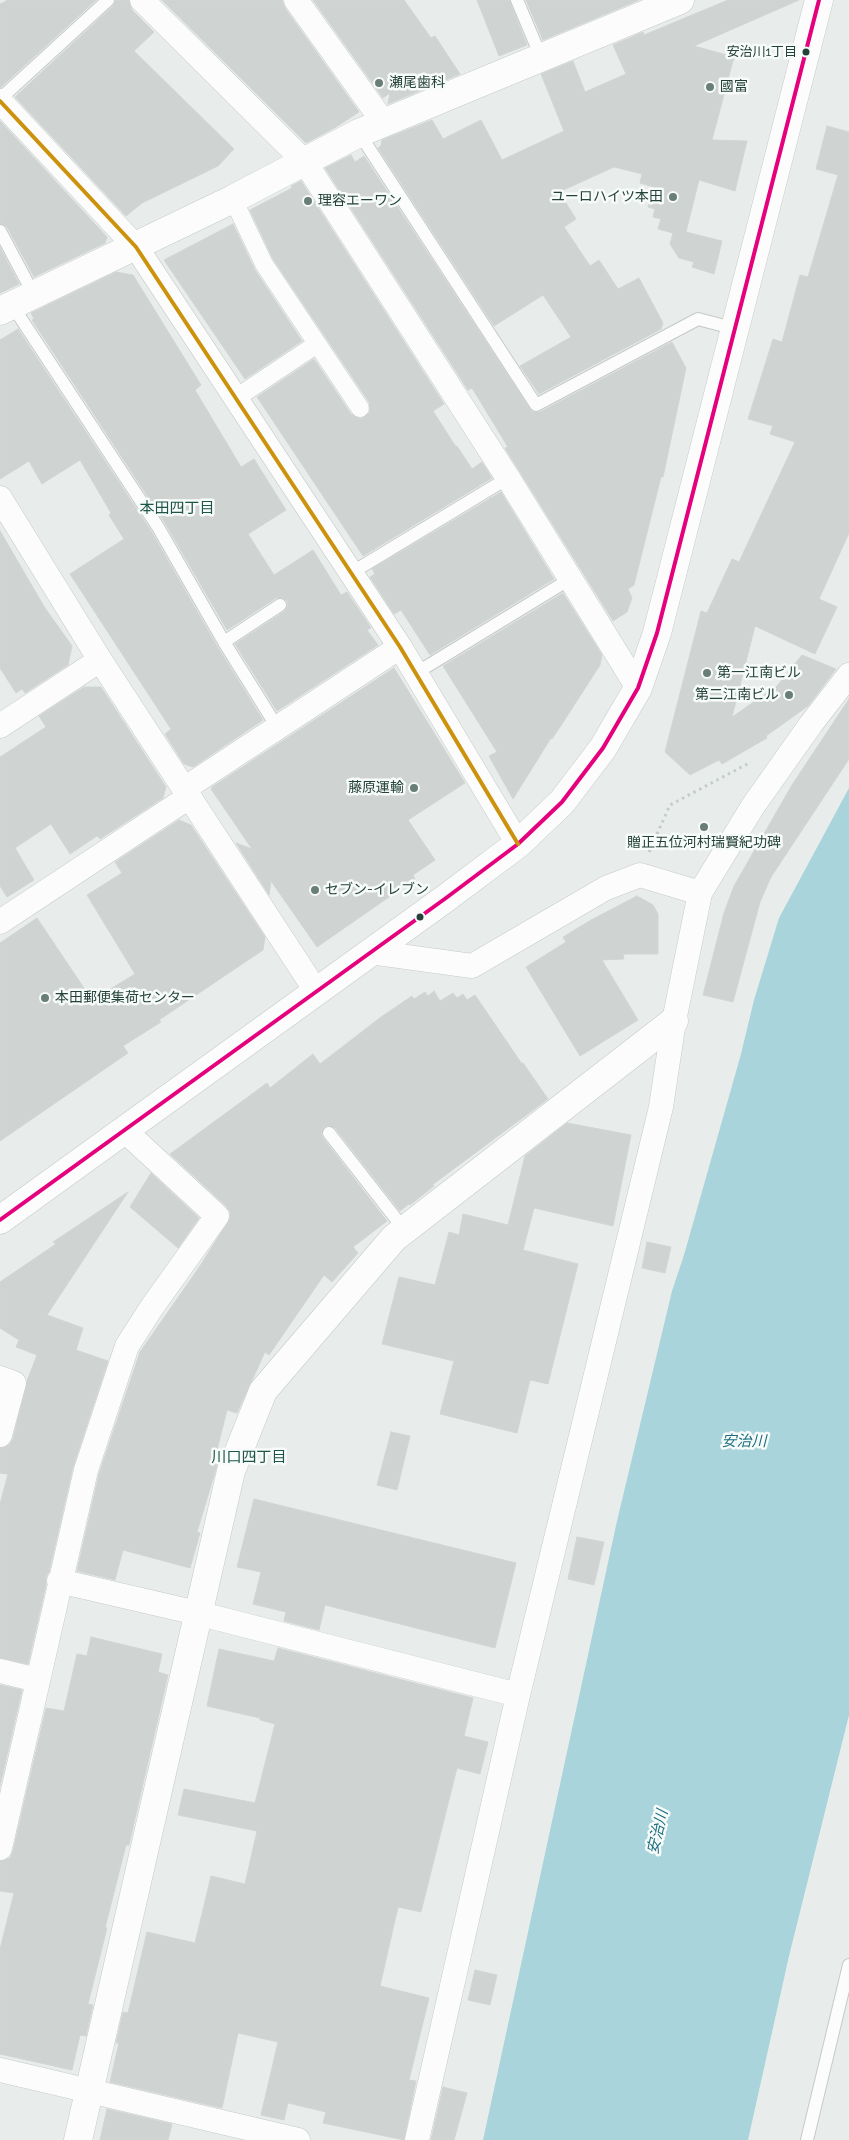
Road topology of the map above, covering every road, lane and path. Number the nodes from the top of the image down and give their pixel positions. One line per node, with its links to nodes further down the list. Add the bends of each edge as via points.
1 (108, 0): 8 (lane)
2 (142, 0): 10 (street)
3 (296, 0): 9 (street)
4 (517, 0): 7 (lane)
5 (679, 0): 7 (street)
6 (819, 0): 15 (street)
7 (541, 57): 9 (street)
8 (0, 100): 13 (street)
9 (372, 128): 10 (street); 15 (lane, via 536,405 698,319)
10 (305, 162): 11 (street); 19 (street)
11 (233, 199): 13 (street); 16 (street, via 264,264)
12 (0, 231): 14 (lane)
13 (136, 247): 14 (street); 17 (street)
14 (15, 304): 24 (lane, via 158,527)
15 (736, 329): 29 (street, via 658,633)
16 (317, 344): 17 (street); 18 (street)
17 (236, 398): 21 (street)
18 (360, 408)
19 (508, 478): 21 (lane); 22 (street)
20 (0, 498): 26 (street)
21 (351, 573): 25 (street)
22 (570, 579): 27 (lane); 29 (street)
23 (280, 605): 24 (lane)
24 (224, 642): 31 (lane)
25 (400, 647): 27 (street); 31 (street)
26 (100, 660): 30 (street); 33 (street)
27 (416, 673): 34 (street)
28 (849, 675): 36 (street, via 753,806)
29 (638, 688): 34 (street, via 583,775 562,802)
30 (0, 726)
31 (277, 727): 33 (street)
32 (753, 762): 35 (path, via 670,805)
33 (187, 793): 37 (street); 39 (street)
34 (518, 844): 38 (street)
35 (640, 875): 36 (street); 38 (street, via 606,888 472,966)
36 (700, 893): 40 (street)
37 (0, 922)
38 (370, 952): 39 (street)
39 (316, 992): 41 (street)
40 (674, 1021): 44 (street); 51 (street, via 661,1107)
41 (124, 1130): 43 (street); 47 (street, via 217,1216 127,1346 86,1470)
42 (329, 1133): 44 (lane)
43 (2, 1214)
44 (404, 1229): 48 (street, via 263,1391 231,1471)
45 (0, 1378): 46 (street, via 14,1383)
46 (0, 1435)
47 (59, 1581): 48 (street); 50 (street)
48 (197, 1613): 51 (street); 55 (street)
49 (0, 1671): 50 (street)
50 (37, 1680): 52 (street)
51 (518, 1695): 58 (street)
52 (0, 1848)
53 (849, 1965): 59 (lane)
54 (0, 2070): 55 (street)
55 (89, 2092): 56 (street); 57 (street)
56 (78, 2140)
57 (298, 2140)
58 (417, 2140)
59 (806, 2140)

